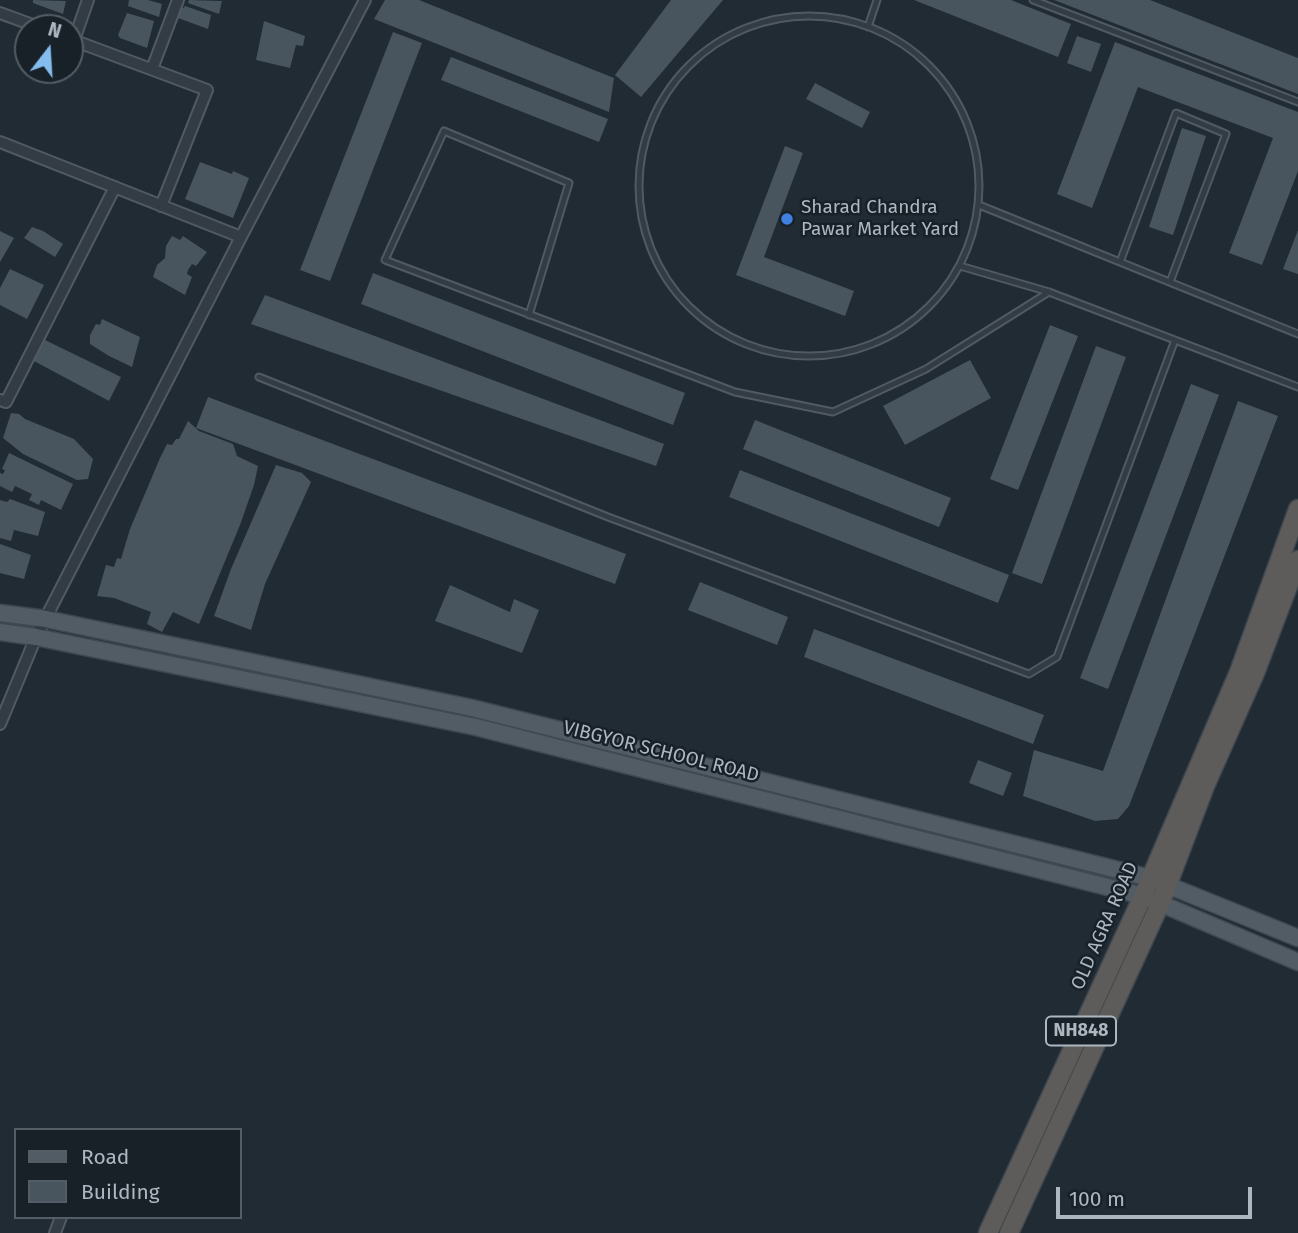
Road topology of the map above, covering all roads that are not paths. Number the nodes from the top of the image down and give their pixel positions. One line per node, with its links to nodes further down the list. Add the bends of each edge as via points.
1 (178, 0): 7 (street)
2 (365, 0): 13 (street)
3 (877, 0): 5 (lane)
4 (1033, 0): 8 (lane)
5 (868, 27): 11 (lane, via 919,55 947,86 968,122 979,163); 15 (lane, via 844,19 802,16 760,23 722,39 689,65 663,98 646,136 638,177 642,219 655,258 677,293 708,322 744,343 785,354 827,355 867,346 905,327 937,300)
6 (84, 44): 7 (street)
7 (152, 69): 12 (street, via 206,90)
8 (1298, 102)
9 (0, 142): 10 (street)
10 (115, 187): 12 (street); 23 (street, via 6,402)
11 (979, 205): 14 (lane); 15 (lane)
12 (161, 206): 13 (street)
13 (241, 237): 27 (street)
14 (1120, 262): 16 (lane); 16 (lane, via 1176,113 1226,134)
15 (960, 266): 17 (lane)
16 (1170, 282): 19 (lane)
17 (1049, 292): 18 (lane, via 926,369 832,412 735,392); 20 (lane)
18 (529, 315): 18 (lane, via 385,260 444,131 569,183)
19 (1298, 334)
20 (1175, 340): 21 (lane, via 1057,657 1029,674 608,517); 22 (lane)
21 (259, 377)
22 (1298, 387)
23 (0, 400)
24 (1298, 509): 31 (highway, OLD AGRA ROAD / NH848, via 1239,672)
25 (1298, 560): 32 (highway, NH848)
26 (0, 613): 27 (main road, VIBGYOR SCHOOL ROAD)
27 (46, 619): 29 (street); 31 (main road, VIBGYOR SCHOOL ROAD, via 472,708)
28 (0, 632): 29 (main road, VIBGYOR SCHOOL ROAD)
29 (36, 637): 30 (street); 33 (main road, VIBGYOR SCHOOL ROAD, via 476,727)
30 (0, 724)
31 (1150, 878): 32 (main road, VIBGYOR SCHOOL ROAD); 33 (highway, OLD AGRA ROAD / NH848)
32 (1168, 884): 34 (highway, NH848); 35 (main road, VIBGYOR SCHOOL ROAD)
33 (1143, 896): 34 (main road, VIBGYOR SCHOOL ROAD); 37 (highway, OLD AGRA ROAD / NH848)
34 (1161, 902): 36 (main road, VIBGYOR SCHOOL ROAD); 38 (highway, NH848)
35 (1298, 938)
36 (1298, 962)
37 (988, 1233)
38 (1009, 1233)

